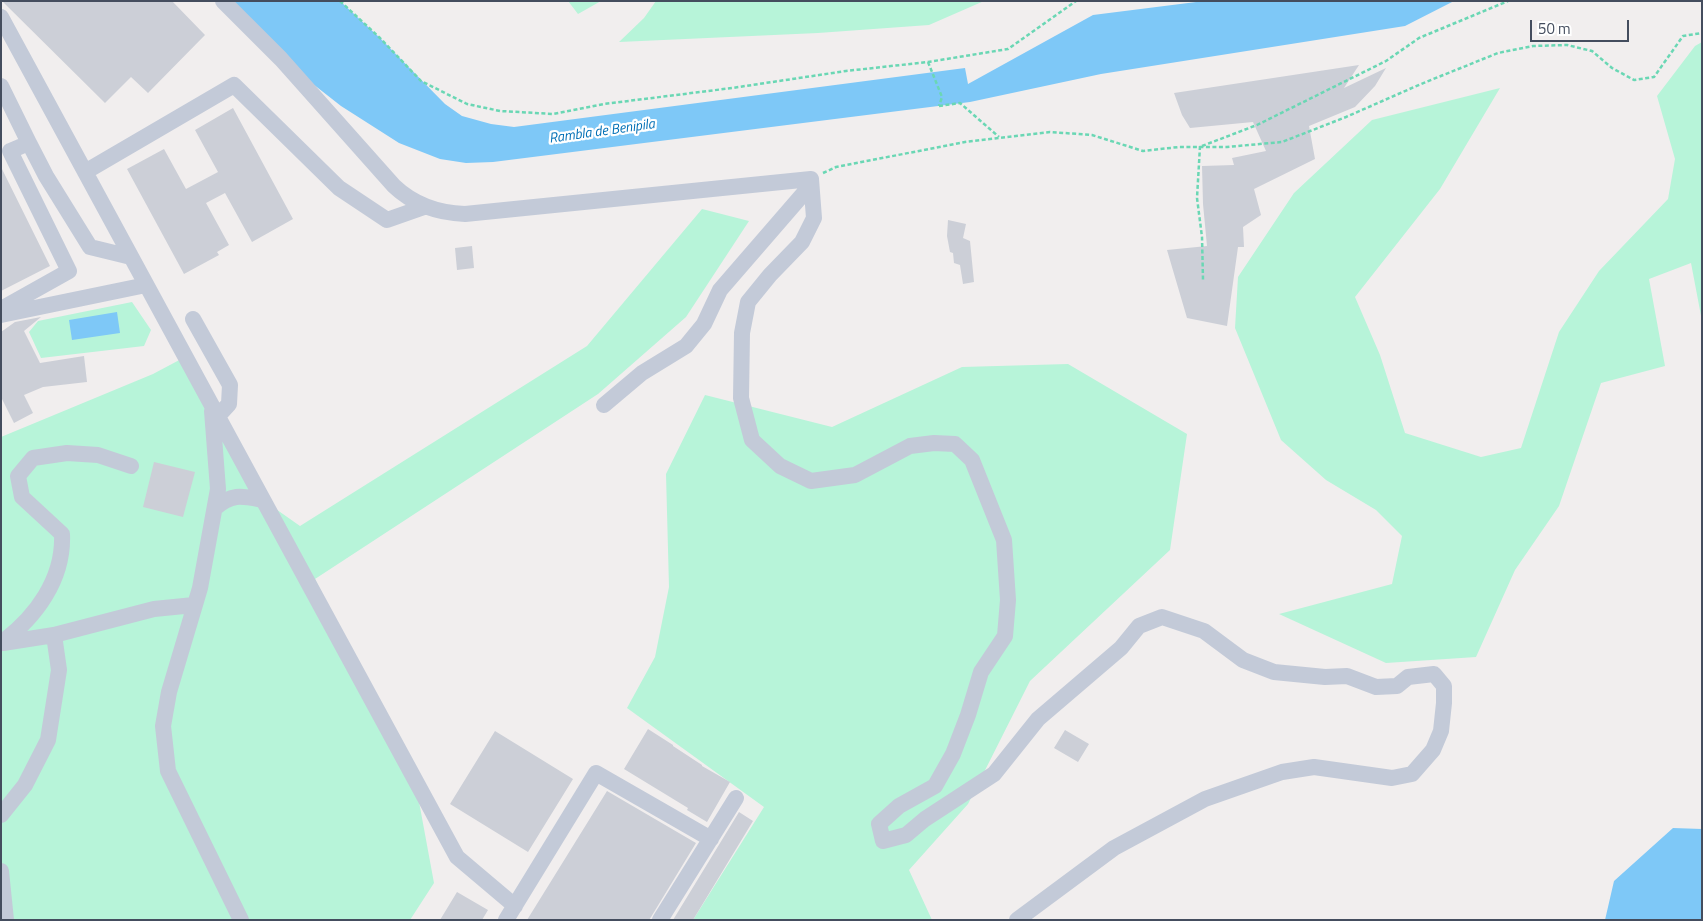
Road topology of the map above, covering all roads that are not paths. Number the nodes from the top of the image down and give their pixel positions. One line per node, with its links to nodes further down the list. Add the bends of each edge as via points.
1 (223, 1): 7 (street, via 282,59 394,186)
2 (1, 17): 5 (street)
3 (1, 86): 4 (street)
4 (29, 142): 8 (street, via 90,248); 10 (street, via 10,151 69,271)
5 (85, 172): 7 (street, via 234,85 339,188 387,220); 8 (street)
6 (811, 179): 7 (street, via 465,214); 13 (street, via 804,192 720,290 704,324 686,346 642,374); 30 (street, via 814,218 802,242 748,302 742,333 741,398 752,440 780,466 811,481 855,475 910,446 955,444 972,460 1004,540 1008,600 1005,636 981,672 953,754 935,786 899,806 879,824 883,841 906,835 925,818 994,774 1038,719 1121,648 1139,626 1162,617 1204,631 1243,660 1274,672 1347,676 1376,687 1397,686 1408,677 1434,674 1444,686 1441,731 1433,750 1412,774 1392,778 1314,767 1282,772 1205,800 1114,848)
7 (424, 207)
8 (131, 257): 9 (street)
9 (146, 285): 11 (street); 14 (street)
10 (1, 308)
11 (1, 315)
12 (193, 319): 14 (street, via 230,385 229,404)
13 (604, 405)
14 (214, 410): 16 (street); 17 (street, via 218,489)
15 (131, 466): 20 (street, via 98,454 67,453 33,458 18,476 22,497 62,534 63,547 47,596 17,631)
16 (263, 500): 17 (street, via 241,496 226,498); 25 (street, via 456,857)
17 (215, 508): 18 (street)
18 (194, 605): 19 (street, via 154,609); 27 (street, via 169,692 163,726 168,771)
19 (54, 635): 20 (street); 22 (street, via 59,670 48,740 25,785)
20 (1, 643)
21 (736, 798): 23 (street)
22 (1, 815)
23 (711, 839): 25 (street, via 596,773); 29 (street)
24 (1, 871): 26 (street)
25 (515, 906): 28 (street)
26 (6, 920)
27 (241, 920)
28 (506, 920)
29 (660, 920)
30 (1017, 920)

